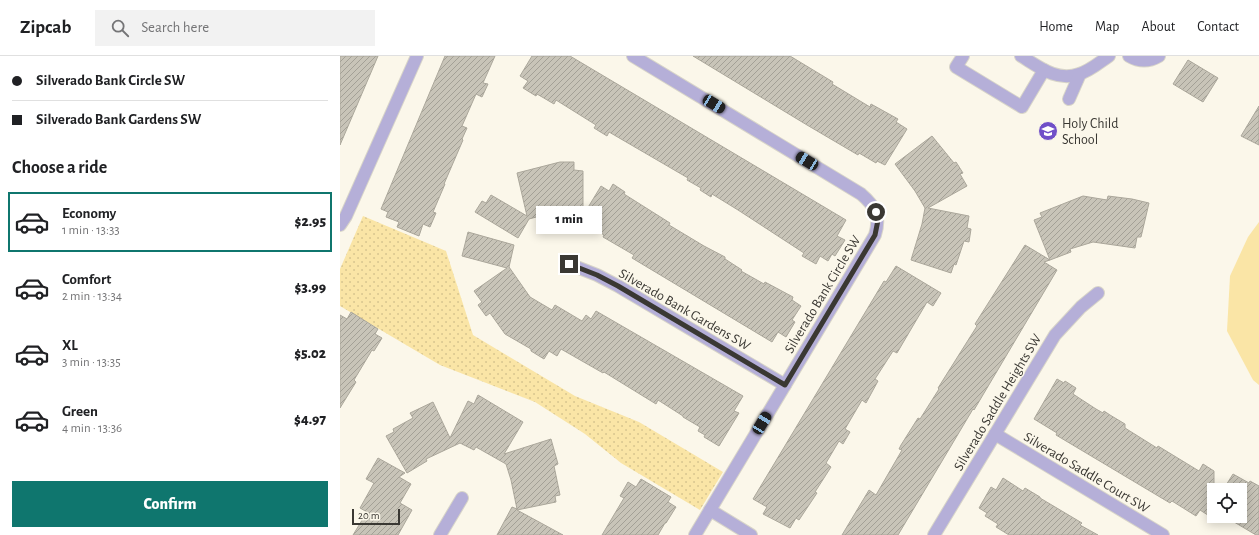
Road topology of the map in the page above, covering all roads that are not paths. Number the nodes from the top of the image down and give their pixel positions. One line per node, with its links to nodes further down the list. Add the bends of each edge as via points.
1 (417, 56): 11 (street)
2 (633, 56): 14 (street, Silverado Bank Circle SW, via 861,194 870,201 876,212 878,220 875,235)
3 (963, 56): 8 (street, via 956,67 1022,107)
4 (1021, 56): 8 (street)
5 (1109, 56): 9 (street)
6 (1129, 56): 7 (street, via 1146,61)
7 (1159, 56)
8 (1044, 70): 9 (street, via 1063,77)
9 (1080, 74): 10 (street)
10 (1069, 99)
11 (340, 225)
12 (569, 264): 14 (street, Silverado Bank Gardens SW, via 618,286)
13 (1098, 293): 15 (street, Silverado Saddle Heights SW, via 1055,335)
14 (785, 385): 17 (street, Silverado Bank Circle SW)
15 (995, 434): 21 (street, Silverado Saddle Heights SW); 22 (street, Silverado Saddle Court SW)
16 (462, 498): 18 (street)
17 (710, 510): 19 (street, Silverado Bank Circle SW); 20 (street)
18 (440, 535)
19 (695, 535)
20 (751, 535)
21 (934, 535)
22 (1163, 535)

